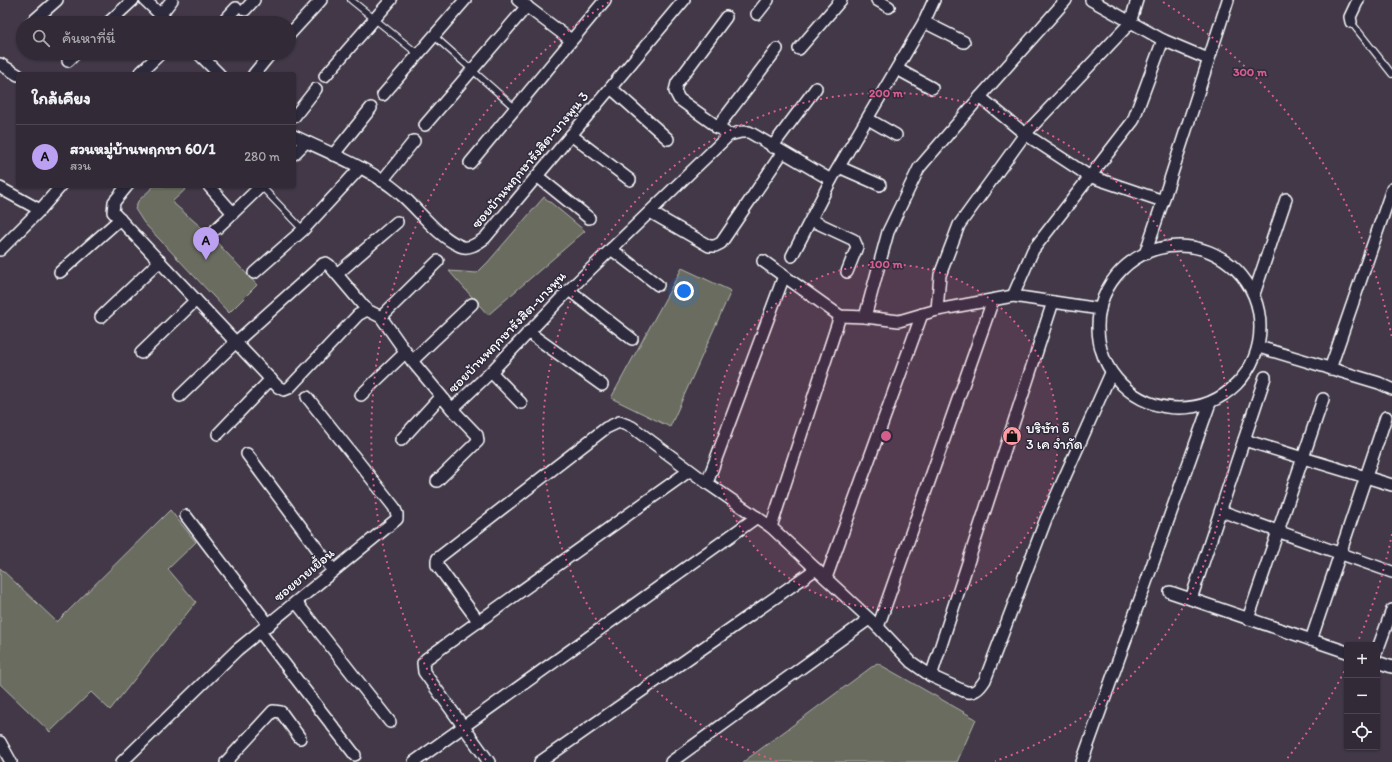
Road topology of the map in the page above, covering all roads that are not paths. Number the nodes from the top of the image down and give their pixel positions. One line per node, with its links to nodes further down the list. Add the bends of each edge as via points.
1 (56, 0): 25 (street)
2 (133, 0): 26 (street)
3 (145, 0): 23 (street)
4 (172, 0): 23 (street)
5 (254, 0): 27 (street)
6 (321, 0): 33 (street)
7 (351, 0): 29 (lane)
8 (391, 0): 29 (street)
9 (465, 0): 34 (street)
10 (605, 0): 35 (street)
11 (684, 0): 54 (street, ซอยบ้านพฤกษารังสิต-บางพูน 3)
12 (768, 0): 24 (street)
13 (841, 0): 39 (street)
14 (877, 0): 22 (street)
15 (934, 0): 30 (street)
16 (1066, 0): 59 (street)
17 (1091, 0): 32 (street)
18 (1138, 0): 32 (street)
19 (1228, 0): 41 (street)
20 (1358, 0): 31 (street, via 1350,17)
21 (522, 3): 35 (street); 47 (street)
22 (889, 7)
23 (161, 14)
24 (757, 14)
25 (39, 16)
26 (116, 16)
27 (231, 16)
28 (726, 17): 65 (street, via 677,83 675,91 679,98)
29 (375, 19): 40 (lane); 53 (street)
30 (924, 22): 37 (street); 46 (street)
31 (1351, 22): 52 (lane)
32 (1130, 23): 36 (street); 66 (street)
33 (296, 27)
34 (434, 36): 40 (street); 47 (lane)
35 (571, 40): 61 (street)
36 (1163, 40): 41 (street); 81 (street, via 1133,121)
37 (964, 42)
38 (777, 49): 65 (street)
39 (799, 49)
40 (418, 54): 58 (street)
41 (1208, 59): 94 (street)
42 (154, 60): 48 (street)
43 (205, 60): 49 (street)
44 (265, 60): 50 (street)
45 (0, 64): 51 (street)
46 (897, 69): 56 (street); 63 (street)
47 (472, 70): 61 (lane); 64 (street)
48 (141, 72)
49 (217, 72)
50 (256, 72)
51 (16, 74)
52 (1392, 74)
53 (325, 76)
54 (611, 88): 67 (street, ซอยบ้านพฤกษารังสิต-บางพูน 3); 71 (street)
55 (816, 88): 74 (street)
56 (932, 88)
57 (316, 89): 62 (street)
58 (383, 95)
59 (980, 97): 66 (street); 131 (street, via 919,168 888,232)
60 (371, 108): 76 (street)
61 (515, 108): 77 (street)
62 (296, 114)
63 (868, 119): 68 (street); 78 (street)
64 (425, 125)
65 (717, 128): 69 (street)
66 (1025, 134): 81 (street); 126 (street, via 959,225 940,275)
67 (571, 135): 80 (street, ซอยบ้านพฤกษารังสิต-บางพูน 3); 82 (street)
68 (896, 135)
69 (729, 136): 74 (street, via 749,132); 96 (street, ซอยบ้านพฤกษารังสิต-บางพูน)
70 (296, 137): 73 (street, ซอยบ้านพฤกษารังสิต-บางพูน 3)
71 (668, 140)
72 (414, 141): 84 (street)
73 (306, 142): 75 (street); 76 (street, ซอยบ้านพฤกษารังสิต-บางพูน 3)
74 (777, 150): 83 (street); 96 (street, via 721,243 715,246 709,246)
75 (296, 152)
76 (333, 155): 79 (street, ซอยบ้านพฤกษารังสิต-บางพูน 3)
77 (470, 163)
78 (839, 167): 83 (street); 85 (street)
79 (360, 168): 84 (street, ซอยบ้านพฤกษารังสิต-บางพูน 3); 103 (street)
80 (537, 176): 84 (street, ซอยบ้านพฤกษารังสิต-บางพูน 3, via 485,238 474,246 462,247 438,230 398,191); 98 (street)
81 (1089, 176): 94 (street); 119 (street, via 1033,250)
82 (630, 180)
83 (831, 180): 100 (street)
84 (382, 181)
85 (880, 185)
86 (0, 188): 95 (street)
87 (59, 188): 95 (street)
88 (124, 188): 99 (street, via 114,202 113,212)
89 (211, 188): 97 (street)
90 (259, 188): 97 (street)
91 (263, 188): 103 (lane)
92 (1392, 189): 138 (street)
93 (1286, 199): 118 (street)
94 (1163, 201): 106 (street)
95 (40, 210): 105 (street)
96 (650, 212): 104 (street, ซอยบ้านพฤกษารังสิต-บางพูน)
97 (233, 213): 102 (street)
98 (589, 218)
99 (120, 219): 108 (street); 111 (street)
100 (811, 220): 107 (street); 112 (street, via 854,240 857,246)
101 (398, 222): 114 (street)
102 (216, 229)
103 (303, 230): 113 (street)
104 (611, 249): 116 (street); 117 (street, ซอยบ้านพฤกษารังสิต-บางพูน)
105 (0, 250)
106 (1145, 254): 118 (street, via 1169,246 1195,247 1220,256 1240,272); 124 (street, via 1124,267 1112,281)
107 (792, 256)
108 (160, 261): 120 (street); 129 (street)
109 (438, 261): 130 (street)
110 (763, 261): 115 (street)
111 (60, 272)
112 (847, 272)
113 (254, 273)
114 (337, 274): 125 (street); 134 (street, via 329,265 323,264)
115 (784, 276): 128 (street); 162 (street)
116 (658, 285)
117 (569, 290): 132 (street, ซอยบ้านพฤกษารังสิต-บางพูน); 133 (street)
118 (1254, 294): 135 (street, via 1261,320)
119 (1013, 296): 121 (street); 122 (street)
120 (196, 300): 134 (street); 136 (street)
121 (993, 300): 126 (street); 181 (street)
122 (1053, 302): 124 (street); 188 (street)
123 (472, 304): 137 (street)
124 (1100, 309): 140 (street, via 1098,331 1102,353)
125 (367, 310): 130 (street, ซอยบ้านพฤกษารังสิต-บางพูน); 142 (street, via 358,315 289,388 284,390)
126 (937, 310): 127 (street)
127 (922, 314): 131 (street, via 899,321); 173 (street)
128 (840, 316): 131 (street); 167 (street)
129 (101, 317)
130 (381, 317): 137 (street, ซอยบ้านพฤกษารังสิต-บางพูน)
131 (865, 317)
132 (528, 332): 139 (street, ซอยบ้านพฤกษารังสิต-บางพูน); 143 (street)
133 (632, 339)
134 (236, 342): 142 (street); 146 (street)
135 (1259, 347): 138 (street); 151 (street, via 1249,370 1232,390)
136 (141, 353)
137 (409, 357): 145 (street); 147 (street, ซอยบ้านพฤกษารังสิต-บางพูน)
138 (1330, 369): 144 (street)
139 (491, 372): 150 (street); 152 (street, ซอยบ้านพฤกษารังสิต-บางพูน)
140 (1111, 373): 151 (street, via 1130,393 1155,405 1182,409); 188 (street, via 1046,519 985,680 980,688 969,692)
141 (1265, 377): 156 (street)
142 (271, 379): 154 (street)
143 (602, 385)
144 (1392, 389)
145 (361, 395)
146 (180, 396)
147 (441, 396): 152 (street, ซอยบ้านพฤกษารังสิต-บางพูน); 155 (street)
148 (307, 397): 171 (street, ซอยยายเยื้อน, via 397,514 397,519)
149 (1323, 399): 158 (street)
150 (520, 403)
151 (1210, 403): 201 (street)
152 (452, 409): 161 (street, via 477,435 478,441)
153 (1386, 417): 160 (street)
154 (218, 434)
155 (401, 440)
156 (1244, 440): 158 (street); 164 (street)
157 (247, 454): 171 (street)
158 (1303, 458): 160 (street); 168 (street)
159 (689, 471): 162 (street); 180 (street); 180 (street, via 632,427 619,422 606,428 438,558 437,565)
160 (1366, 477): 163 (street); 169 (street)
161 (437, 481)
162 (707, 483): 166 (street)
163 (1392, 485)
164 (1221, 511): 168 (street); 175 (street)
165 (186, 516): 182 (street)
166 (757, 517): 167 (street); 190 (street)
167 (771, 527): 170 (street)
168 (1278, 532): 169 (street); 179 (street)
169 (1340, 554): 172 (street); 183 (street)
170 (816, 568): 173 (street); 199 (street)
171 (333, 570): 176 (street, ซอยยายเยื้อน)
172 (1392, 572)
173 (826, 578): 178 (street)
174 (1170, 592): 175 (street)
175 (1191, 600): 179 (street)
176 (296, 602): 182 (street, ซอยยายเยื้อน); 189 (street)
177 (1392, 610): 184 (street)
178 (869, 619): 181 (street); 200 (street)
179 (1248, 619): 183 (street)
180 (479, 622): 190 (street, via 426,659 423,664 424,672)
181 (878, 627): 188 (street, via 911,662)
182 (265, 629): 193 (street); 195 (street, ซอยยายเยื้อน, via 237,650)
183 (1311, 640): 185 (street)
184 (1380, 643)
185 (1344, 651)
186 (1380, 663): 187 (street)
187 (1392, 667)
188 (931, 676)
189 (390, 722)
190 (463, 727): 197 (street); 198 (street)
191 (300, 738): 196 (street, via 281,712 273,711)
192 (0, 742): 194 (street)
193 (355, 755)
194 (9, 761)
195 (122, 762)
196 (226, 762)
197 (414, 762)
198 (489, 762)
199 (540, 762)
200 (671, 762)
201 (1082, 762)

